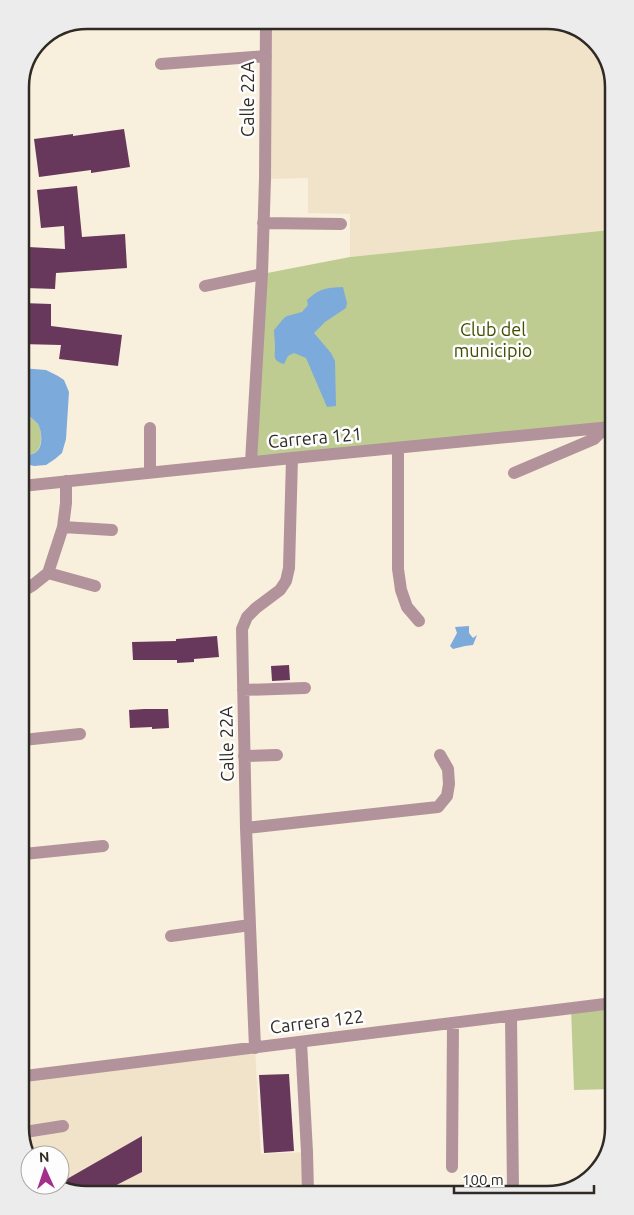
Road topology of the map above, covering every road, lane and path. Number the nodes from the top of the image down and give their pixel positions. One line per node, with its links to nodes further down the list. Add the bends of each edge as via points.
1 (266, 29): 2 (street, Calle 22A)
2 (266, 56): 3 (street); 4 (street, Calle 22A)
3 (161, 64)
4 (264, 223): 5 (street); 6 (street, Calle 22A)
5 (340, 224)
6 (262, 274): 7 (street); 13 (street, Calle 22A)
7 (205, 286)
8 (605, 427): 11 (street, Carrera 121)
9 (150, 428): 14 (street)
10 (605, 430): 15 (street, via 594,439)
11 (398, 448): 12 (street, Carrera 121); 23 (street, via 398,569 407,607)
12 (292, 458): 13 (street, Carrera 121); 25 (street, Calle 22A, via 289,568 280,590 247,617 242,629)
13 (251, 462): 14 (street, Carrera 121)
14 (150, 472): 16 (street, Carrera 121)
15 (514, 472)
16 (66, 481): 17 (street, Carrera 121); 18 (street)
17 (29, 485)
18 (63, 527): 19 (street); 20 (street)
19 (112, 530)
20 (48, 573): 21 (street); 22 (street)
21 (95, 586)
22 (29, 587)
23 (419, 621)
24 (305, 688): 25 (street)
25 (243, 690): 30 (street, Calle 22A)
26 (80, 734): 27 (street)
27 (29, 739)
28 (440, 754): 31 (street, via 448,769 449,784 447,796 438,807)
29 (276, 755): 30 (street)
30 (244, 756): 31 (street, Calle 22A)
31 (246, 828): 34 (street, Calle 22A)
32 (103, 846): 33 (street)
33 (29, 853)
34 (250, 925): 35 (street); 40 (street, Calle 22A)
35 (171, 936)
36 (605, 1004): 37 (street, Carrera 122)
37 (511, 1016): 38 (street, Carrera 122); 46 (street)
38 (453, 1023): 39 (street, Carrera 122); 44 (street)
39 (301, 1042): 40 (street, Carrera 122); 45 (street)
40 (255, 1048): 41 (street, Carrera 122)
41 (29, 1076)
42 (63, 1126): 43 (street)
43 (29, 1131)
44 (452, 1167)
45 (308, 1186)
46 (513, 1186)

